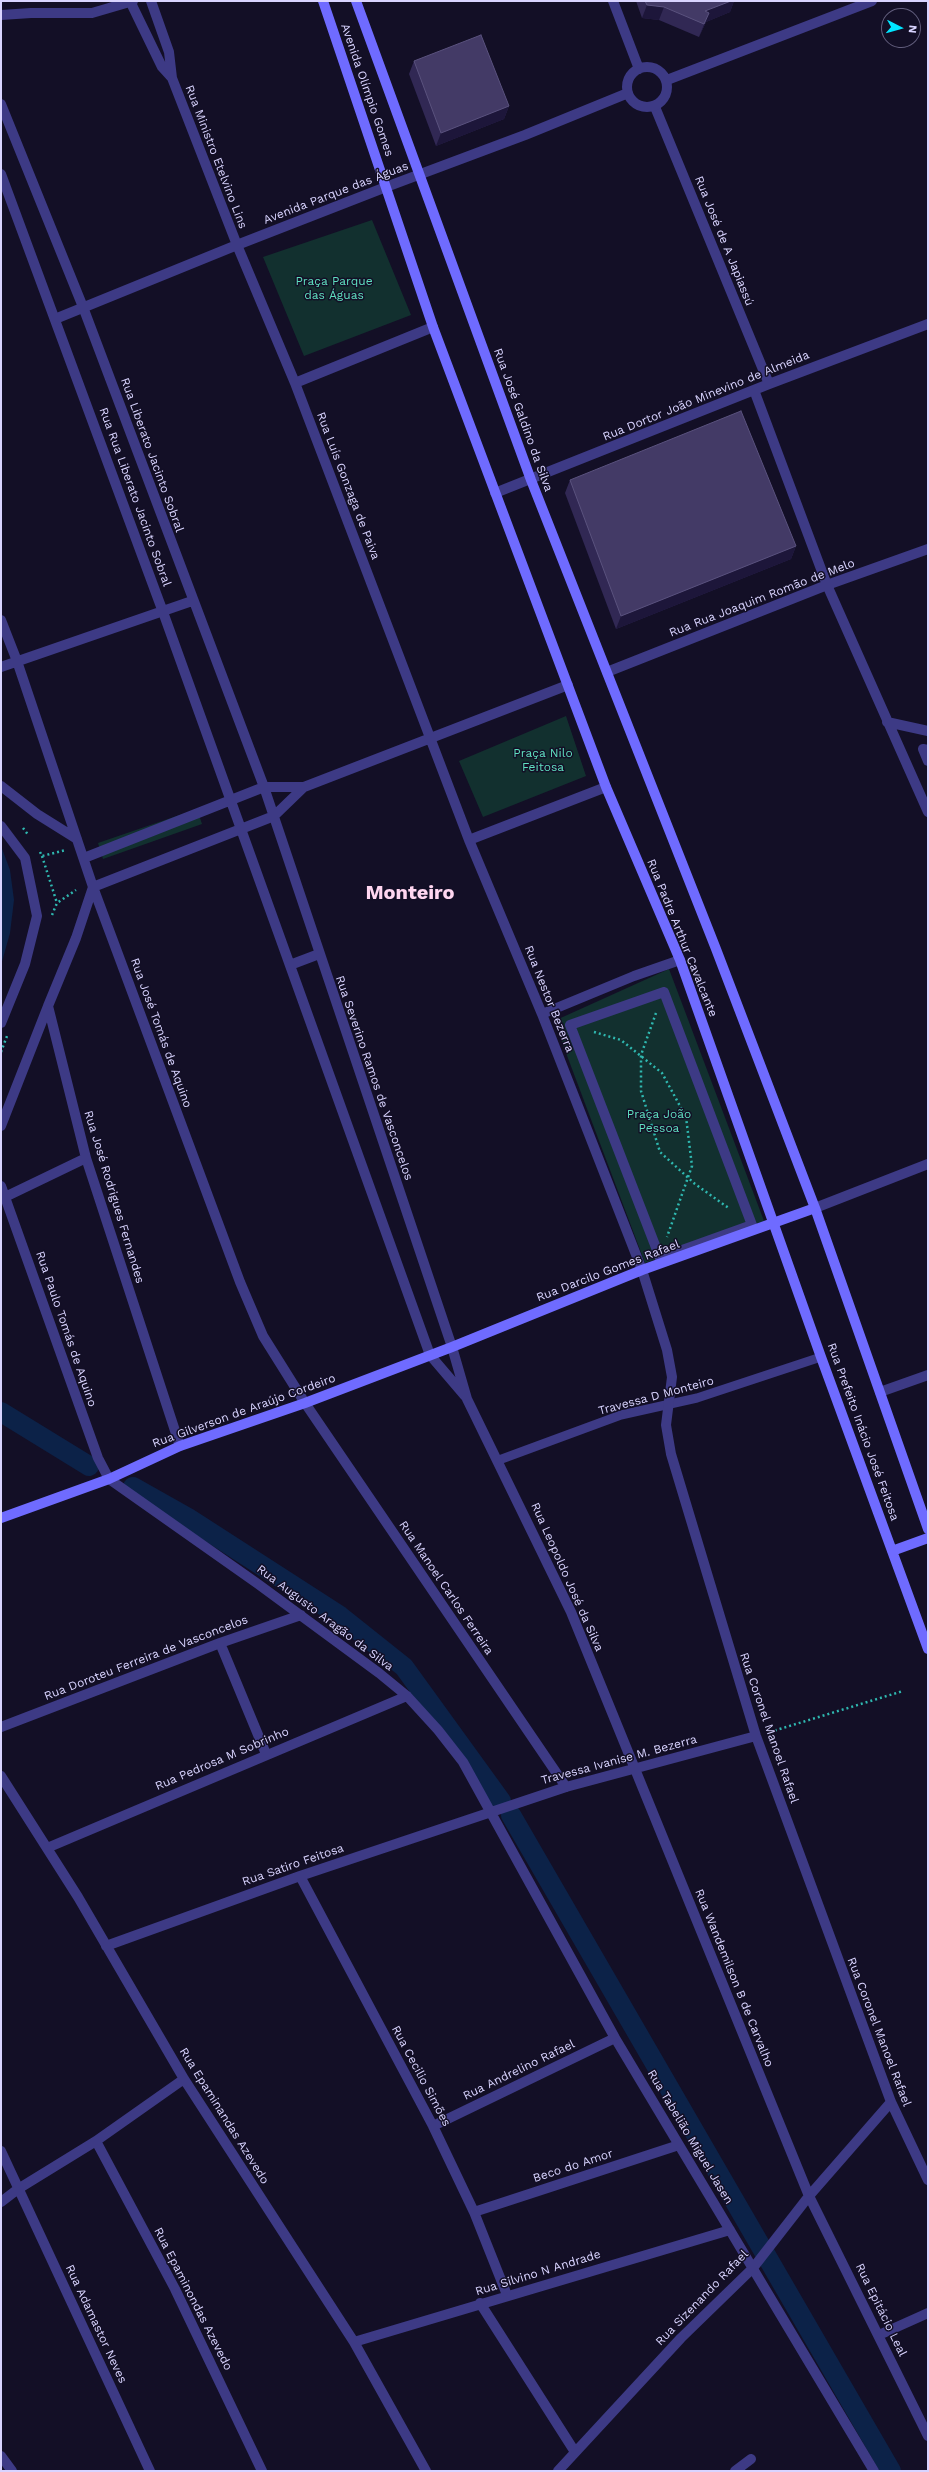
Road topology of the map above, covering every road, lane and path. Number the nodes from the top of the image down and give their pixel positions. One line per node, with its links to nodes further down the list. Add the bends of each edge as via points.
1 (131, 1): 7 (street, via 92,13 76,15); 9 (street, Rua Ministro Etelvino Lins, via 162,67)
2 (151, 1): 9 (street, Rua Ministro Etelvino Lins, via 169,52)
3 (323, 1): 16 (main road, Avenida Olímpio Gomes)
4 (356, 1): 15 (main road, Avenida Olímpio Gomes)
5 (613, 1): 8 (street)
6 (872, 1): 10 (street)
7 (1, 15)
8 (639, 69): 10 (street, via 652,67); 11 (street, via 628,82)
9 (172, 78): 17 (street, Rua Ministro Etelvino Lins)
10 (666, 80): 13 (street, via 666,96)
11 (628, 93): 13 (street, via 636,104 642,107); 15 (street, Avenida Parque das Águas)
12 (1, 104): 18 (street, Rua Liberato Jacinto Sobral)
13 (655, 107): 23 (street, Rua José de A Japiassú)
14 (1, 174): 19 (street, Rua Rua Liberato Jacinto Sobral)
15 (419, 175): 16 (street, Avenida Parque das Águas); 25 (main road, Rua José Galdino da Silva)
16 (386, 187): 17 (street, Avenida Parque das Águas); 21 (main road)
17 (237, 245): 18 (street, Avenida Parque das Águas); 22 (street, Rua Luís Gonzaga de Paiva)
18 (84, 307): 19 (street, Avenida Parque das Águas); 29 (street, Rua Liberato Jacinto Sobral)
19 (55, 319): 30 (street, Rua Rua Liberato Jacinto Sobral)
20 (928, 324): 23 (street, Rua Dortor João Minevino de Almeida)
21 (433, 327): 22 (street); 26 (main road)
22 (295, 383): 38 (street, Rua Luís Gonzaga de Paiva)
23 (769, 384): 24 (street, Rua Dortor João Minevino de Almeida)
24 (754, 390): 25 (street, Rua Dortor João Minevino de Almeida); 28 (street)
25 (531, 480): 26 (street, Rua Dortor João Minevino de Almeida); 34 (main road, Rua José Galdino da Silva)
26 (495, 494): 35 (main road)
27 (928, 549): 28 (street, Rua Rua Joaquim Romão de Melo)
28 (827, 585): 34 (street, Rua Rua Joaquim Romão de Melo); 36 (street)
29 (192, 601): 30 (street); 42 (street, Rua Liberato Jacinto Sobral)
30 (163, 612): 32 (street); 45 (street, Rua Rua Liberato Jacinto Sobral)
31 (1, 620): 32 (street)
32 (17, 661): 33 (street); 53 (street, Rua José Tomás de Aquino)
33 (1, 667)
34 (607, 672): 74 (main road)
35 (568, 685): 38 (street); 44 (main road, Rua Padre Arthur Cavalcante)
36 (887, 722): 37 (street); 46 (street)
37 (928, 731)
38 (430, 739): 43 (street); 52 (street, Rua Nestor Bezerra)
39 (928, 750): 40 (street, via 923,749)
40 (928, 760)
41 (1, 786): 53 (street)
42 (264, 787): 43 (street); 45 (street); 47 (street, Rua Liberato Jacinto Sobral)
43 (304, 787): 47 (street)
44 (606, 788): 52 (street); 60 (main road, Rua Padre Arthur Cavalcante)
45 (230, 799): 50 (street, Rua Rua Liberato Jacinto Sobral); 56 (street)
46 (928, 812)
47 (274, 816): 50 (street); 59 (street, Rua Severino Ramos de Vasconcelos)
48 (1, 826): 65 (street, via 25,858 37,916 25,964)
49 (21, 826): 51 (path)
50 (241, 830): 57 (street); 61 (street)
51 (30, 837)
52 (469, 840): 64 (street, Rua Nestor Bezerra)
53 (79, 843): 55 (path); 56 (street, Rua José Tomás de Aquino)
54 (38, 850): 55 (path)
55 (42, 856): 58 (path)
56 (84, 858): 57 (street, Rua José Tomás de Aquino)
57 (93, 887): 63 (street, via 76,938); 85 (street, Rua José Tomás de Aquino, via 240,1282 263,1336)
58 (56, 903)
59 (318, 954): 61 (street); 79 (street, Rua Severino Ramos de Vasconcelos)
60 (680, 960): 64 (street); 75 (main road, Rua Padre Arthur Cavalcante)
61 (290, 964): 80 (street)
62 (664, 992): 66 (street); 67 (path); 76 (street)
63 (48, 1006): 68 (street); 69 (street, Rua José Rodrigues Fernandes)
64 (542, 1014): 78 (street, Rua Nestor Bezerra)
65 (1, 1023)
66 (570, 1025): 67 (path, via 621,1040); 77 (street)
67 (641, 1055): 71 (path, via 641,1091 660,1152); 71 (path, via 662,1073 686,1117 692,1166)
68 (1, 1126)
69 (86, 1158): 73 (street); 87 (street, Rua José Rodrigues Fernandes)
70 (928, 1164): 74 (street)
71 (688, 1177): 76 (path); 77 (path)
72 (1, 1186): 73 (street, Rua Paulo Tomás de Aquino)
73 (5, 1197): 89 (street, Rua Paulo Tomás de Aquino, via 98,1458)
74 (815, 1208): 75 (main road, Rua Darcilo Gomes Rafael); 83 (main road)
75 (774, 1224): 78 (main road, Rua Darcilo Gomes Rafael); 81 (main road, Rua Prefeito Inácio José Feitosa)
76 (752, 1225): 77 (street)
77 (660, 1258)
78 (642, 1270): 79 (main road, Rua Darcilo Gomes Rafael); 86 (street, Rua Coronel Manoel Rafael, via 667,1350 672,1377)
79 (452, 1347): 80 (main road, Rua Gilverson de Araújo Cordeiro); 84 (street, Rua Leopoldo José da Silva)
80 (430, 1355): 84 (street, Rua Leopoldo José da Silva); 85 (main road, Rua Gilverson de Araújo Cordeiro)
81 (821, 1357): 86 (lane, Travessa D Monteiro); 93 (main road, Rua Prefeito Inácio José Feitosa)
82 (928, 1375): 83 (street)
83 (880, 1392): 91 (main road)
84 (467, 1399): 88 (street, Rua Leopoldo José da Silva)
85 (305, 1403): 87 (main road, Rua Gilverson de Araújo Cordeiro); 104 (street, Rua Manoel Carlos Ferreira)
86 (670, 1406): 88 (lane, Travessa D Monteiro, via 621,1416); 100 (street, Rua Coronel Manoel Rafael, via 666,1425 671,1454)
87 (180, 1446): 89 (main road, Rua Gilverson de Araújo Cordeiro)
88 (499, 1460): 102 (street, Rua Leopoldo José da Silva, via 571,1612)
89 (109, 1479): 90 (main road, Rua Gilverson de Araújo Cordeiro); 94 (street, Rua Augusto Aragão da Silva)
90 (1, 1518)
91 (928, 1529)
92 (928, 1538): 93 (main road)
93 (892, 1551): 96 (main road, Rua Prefeito Inácio José Feitosa)
94 (300, 1615): 95 (street, Rua Doroteu Ferreira de Vasconcelos); 98 (street, Rua Augusto Aragão da Silva)
95 (220, 1642): 99 (street, Rua Doroteu Ferreira de Vasconcelos); 101 (street)
96 (928, 1649)
97 (903, 1691): 100 (path)
98 (407, 1696): 101 (street, Rua Pedrosa M Sobrinho); 105 (street, Rua Augusto Aragão da Silva, via 463,1762)
99 (1, 1727)
100 (756, 1736): 102 (street, Travessa Ivanise M. Bezerra); 111 (street, Rua Coronel Manoel Rafael)
101 (266, 1754): 106 (street, Rua Pedrosa M Sobrinho)
102 (635, 1770): 104 (street, Travessa Ivanise M. Bezerra); 119 (street, Rua Wandemilson B de Carvalho)
103 (1, 1776): 106 (street, Rua Epaminandas Azevedo)
104 (566, 1787): 105 (street, Travessa Ivanise M. Bezerra)
105 (490, 1813): 107 (street, Rua Satiro Feitosa); 109 (street, Rua Tabelião Miguel Jasen)
106 (47, 1848): 108 (street, Rua Epaminandas Azevedo)
107 (300, 1876): 108 (street, Rua Satiro Feitosa); 112 (street, Rua Cecilio Simões)
108 (106, 1946): 110 (street, Rua Epaminandas Azevedo)
109 (615, 2038): 112 (street, Rua Andrelino Rafael); 114 (street, Rua Tabelião Miguel Jasen)
110 (184, 2079): 113 (street); 128 (street, Rua Epaminandas Azevedo)
111 (891, 2102): 117 (street, Rua Coronel Manoel Rafael); 119 (street, Rua Sizenando Rafael)
112 (434, 2126): 121 (street, Rua Cecilio Simões)
113 (96, 2141): 118 (street); 135 (street, Rua Epaminondas Azevedo, via 175,2289)
114 (679, 2144): 121 (street, Beco do Amor); 122 (street, Rua Tabelião Miguel Jasen)
115 (1, 2151): 116 (street, Rua Adamastor Neves)
116 (4, 2163): 118 (street, Rua Adamastor Neves)
117 (928, 2180)
118 (18, 2188): 120 (street); 134 (street, Rua Adamastor Neves)
119 (809, 2196): 123 (street, Rua Sizenando Rafael); 127 (street, Rua Epitácio Leal)
120 (1, 2202)
121 (474, 2212): 124 (street, Rua Cecilio Simões)
122 (730, 2230): 123 (street, Rua Tabelião Miguel Jasen); 124 (street, Rua Silvino N Andrade)
123 (753, 2268): 130 (street, Rua Sizenando Rafael, via 681,2338); 139 (street, Rua Tabelião Miguel Jasen)
124 (507, 2295): 125 (street, Rua Silvino N Andrade)
125 (480, 2303): 128 (street, Rua Silvino N Andrade); 130 (street)
126 (928, 2313): 127 (street)
127 (879, 2335): 129 (street, Rua Epitácio Leal)
128 (354, 2342): 136 (street, Rua Epaminandas Azevedo)
129 (928, 2436)
130 (575, 2452): 137 (street, Rua Sizenando Rafael)
131 (1, 2456): 133 (street)
132 (751, 2459): 138 (street)
133 (12, 2471)
134 (150, 2471)
135 (262, 2471)
136 (426, 2471)
137 (558, 2471)
138 (735, 2471)
139 (874, 2471)

